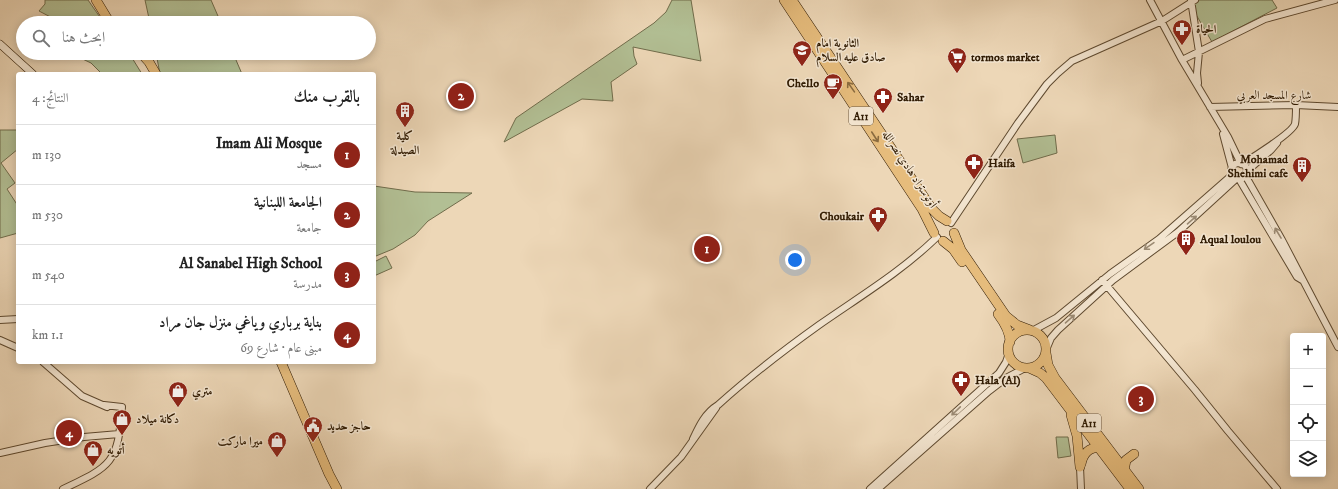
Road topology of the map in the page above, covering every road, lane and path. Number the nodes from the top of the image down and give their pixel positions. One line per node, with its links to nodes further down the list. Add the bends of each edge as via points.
1 (96, 0): 7 (highway)
2 (784, 0): 31 (highway, أوتوستراد هادي نصرالله / A11, one-way to 31)
3 (792, 0): 29 (highway, أوتوستراد هادي نصرالله / A11, one-way to 3, via 932,208)
4 (1150, 0): 8 (street)
5 (1335, 0): 10 (street, via 1265,19)
6 (1192, 1): 8 (street); 10 (street)
7 (106, 16)
8 (1162, 21): 15 (street); 29 (street, via 1072,61 1058,73 1018,123)
9 (0, 44): 11 (main road)
10 (1199, 52): 15 (street); 19 (street, via 1197,73)
11 (16, 59)
12 (18, 60): 16 (main road)
13 (143, 60): 17 (highway)
14 (146, 60): 18 (highway)
15 (1182, 60): 19 (street)
16 (31, 72)
17 (150, 72)
18 (155, 72)
19 (1200, 90): 21 (street)
20 (1296, 106): 21 (street, شارع المسجد العربي); 22 (street, شارع المسجد العربي); 24 (street, via 1294,126)
21 (1210, 107): 23 (street)
22 (1338, 107)
23 (1219, 124): 25 (street); 26 (street)
24 (1280, 139): 25 (street); 27 (street)
25 (1241, 164): 26 (street, via 1236,164); 27 (street, via 1245,167)
26 (1232, 168): 28 (street)
27 (1246, 173): 28 (street); 33 (street, one-way to 27)
28 (1236, 177): 32 (street, one-way to 32, via 1163,236); 33 (street, via 1297,277); 34 (street, one-way to 28, via 1178,232)
29 (949, 222): 30 (highway, A11, via 954,227); 31 (highway, via 937,223 934,228)
30 (954, 233): 31 (highway, via 951,238); 37 (highway, A11, via 961,250 1006,316 1017,325)
31 (938, 237): 39 (highway, أوتوستراد هادي نصرالله / A11, via 955,252 1003,322); 56 (street, via 910,262 805,335 712,409 703,419 681,457)
32 (1102, 280): 34 (street); 37 (street, via 1056,318)
33 (1302, 280): 41 (street)
34 (1107, 286): 42 (street, one-way to 34, via 1051,338 1058,330); 62 (street)
35 (16, 319): 36 (street)
36 (0, 320)
37 (1031, 330): 39 (highway, via 1023,330); 42 (highway, A11, via 1043,338)
38 (0, 340): 40 (street)
39 (1010, 342): 43 (highway, أوتوستراد هادي نصرالله / A11)
40 (16, 347)
41 (1338, 347)
42 (1046, 351): 46 (highway, via 1040,363); 51 (highway, A11, via 1048,365 1055,378)
43 (1009, 353): 46 (highway, A11, via 1014,363); 57 (street, one-way to 57, via 999,372)
44 (45, 364): 48 (street, via 82,396 93,402 120,409)
45 (282, 364): 55 (highway)
46 (1027, 368): 47 (highway, A11, via 1046,378); 58 (street, via 1010,375 989,391)
47 (1067, 405): 49 (highway, A11); 52 (highway, via 1075,428)
48 (119, 431): 50 (street); 54 (street, via 117,448 106,465)
49 (1099, 447): 52 (highway, via 1086,452); 60 (highway, A11)
50 (0, 453)
51 (1113, 456): 53 (highway, A11); 53 (highway, via 1134,454 1126,460)
52 (1080, 467): 59 (street)
53 (1124, 471): 61 (highway, A11)
54 (63, 489)
55 (337, 489)
56 (650, 489)
57 (870, 489)
58 (878, 489)
59 (1081, 489)
60 (1130, 489)
61 (1139, 489)
62 (1277, 489)

